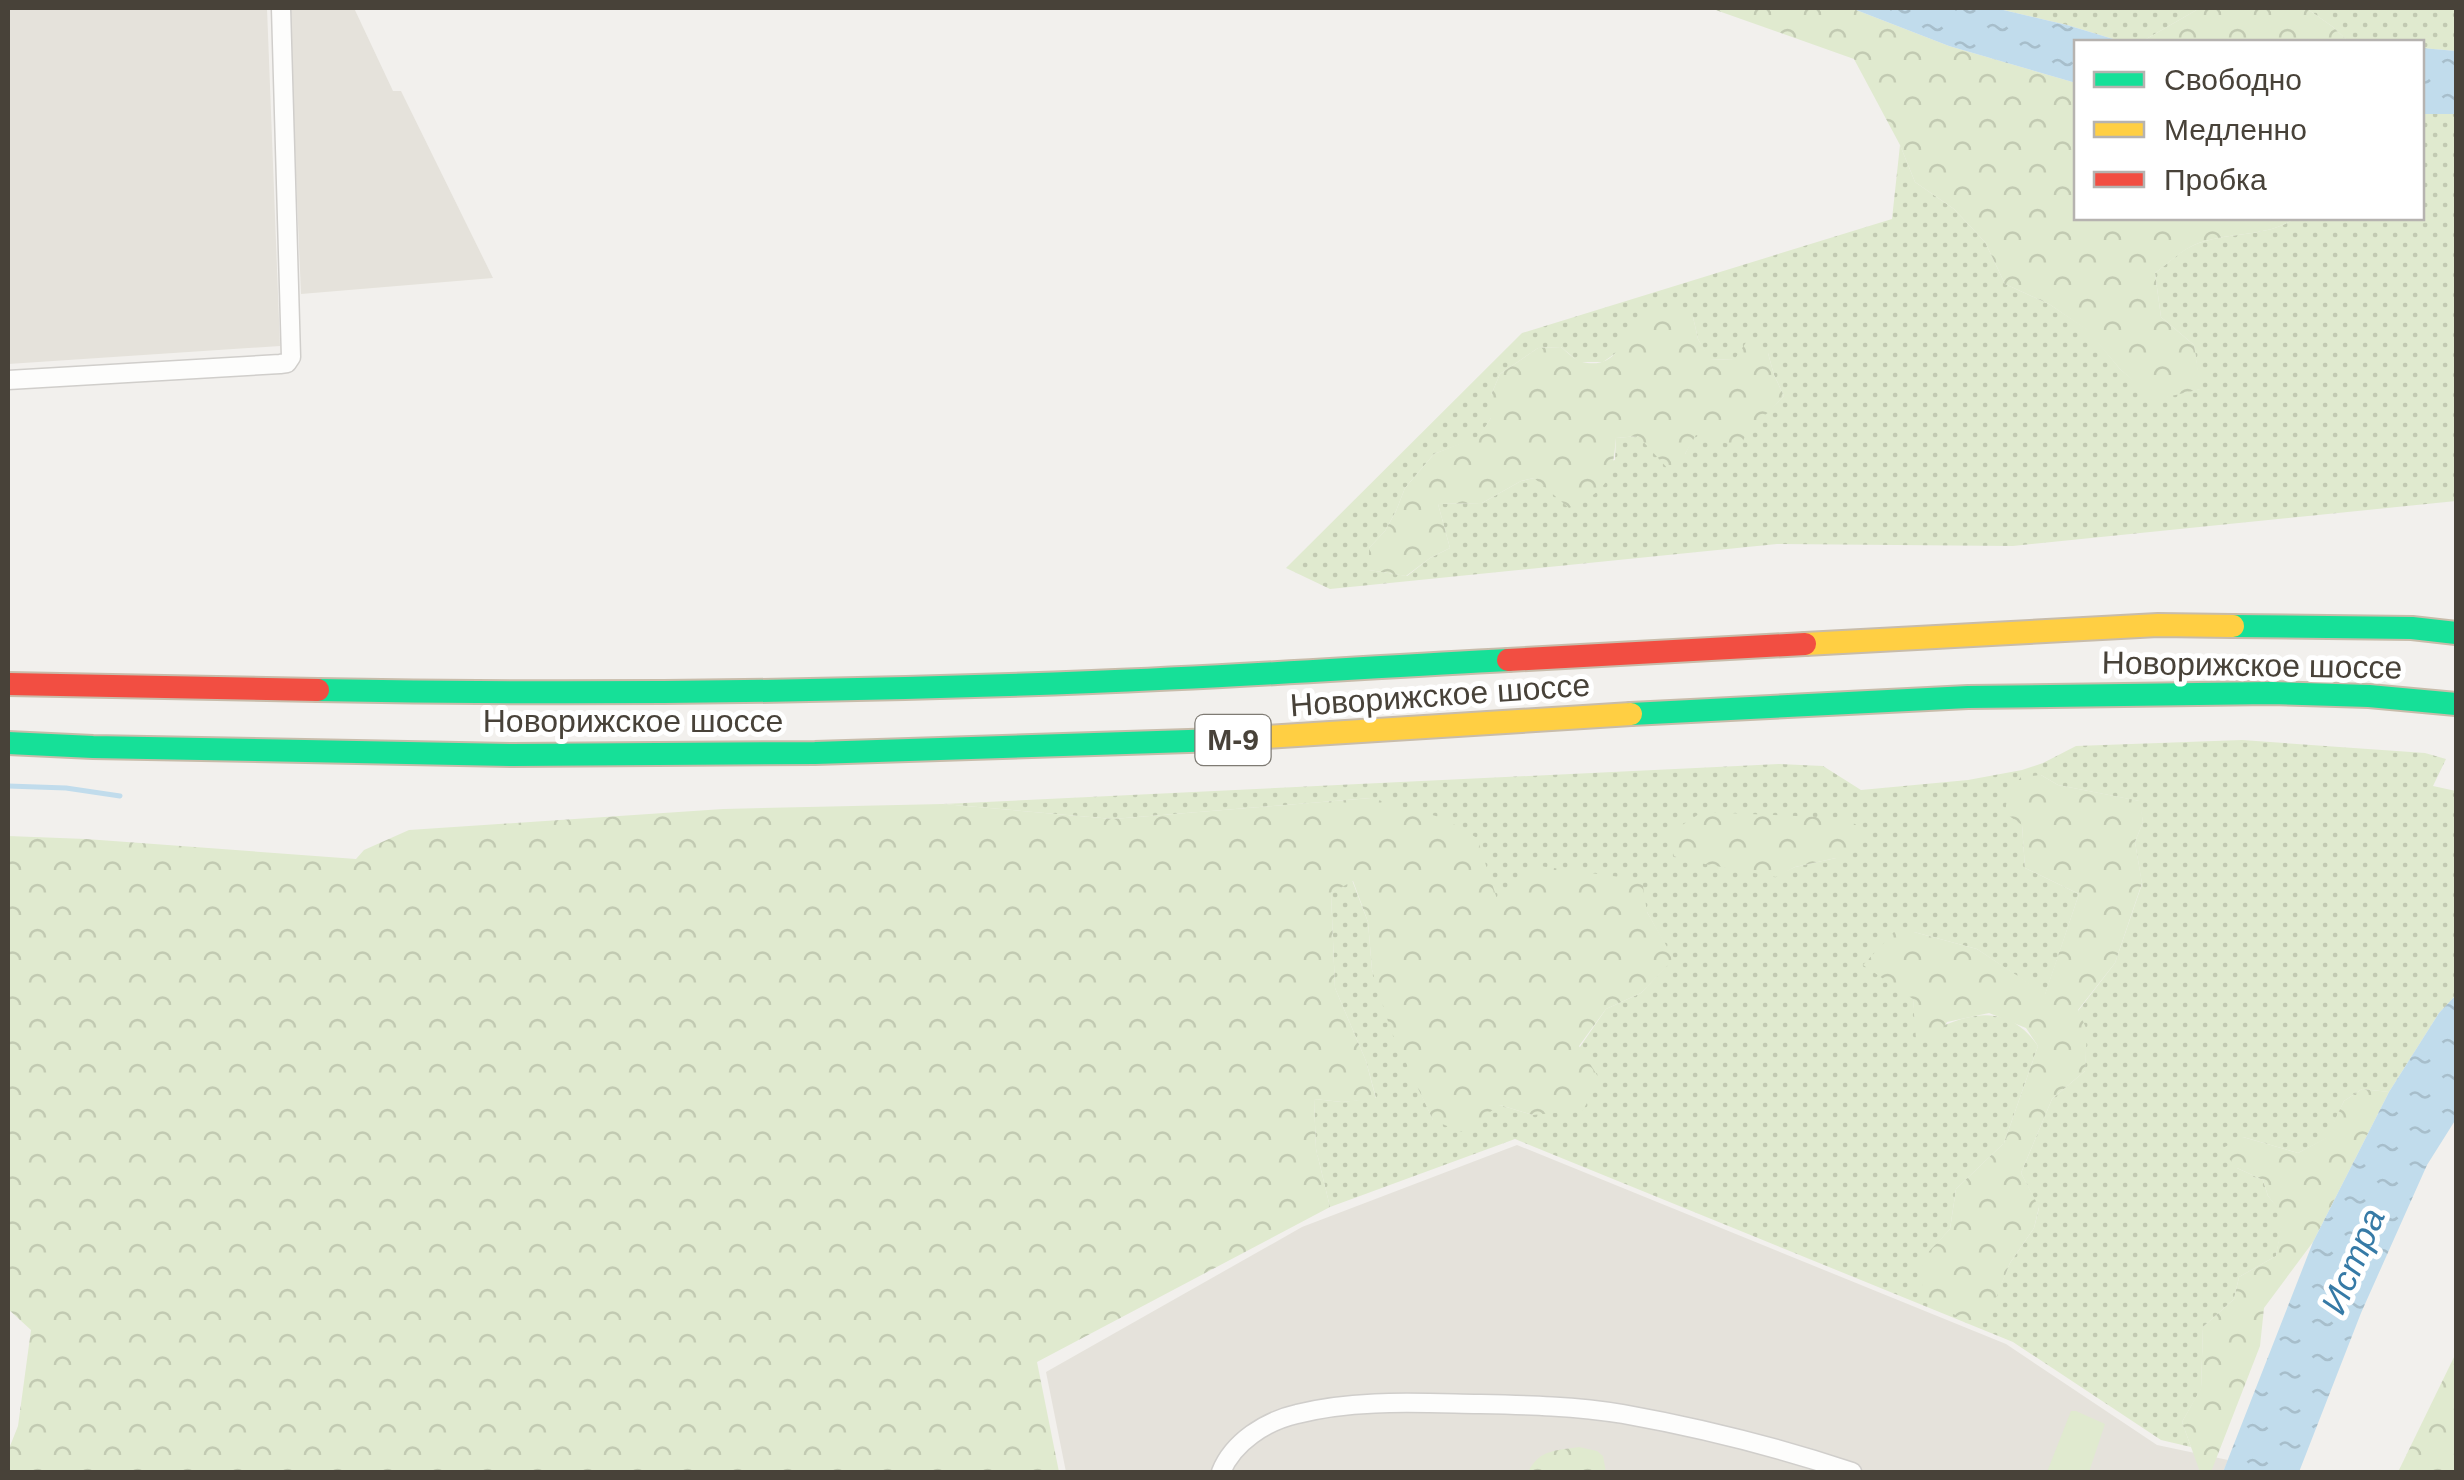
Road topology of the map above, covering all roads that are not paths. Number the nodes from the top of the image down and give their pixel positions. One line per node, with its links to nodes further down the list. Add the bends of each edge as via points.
1 (281, 8): 2 (street, via 291,358 280,364)
2 (8, 380)
3 (2456, 633): 4 (highway, Новорижское шоссе / М-9, via 2158,626 879,688 504,694)
4 (8, 684)
5 (2456, 704): 7 (highway, Новорижское шоссе / М-9, via 2270,693 1968,697 1254,739 815,753)
6 (8, 743): 7 (highway, Новорижское шоссе / М-9)
7 (92, 747): 8 (street)
8 (8, 755)
9 (1221, 1472): 10 (street, via 1243,1442 1295,1414 1416,1402 1624,1414 1772,1446)
10 (1852, 1472)

